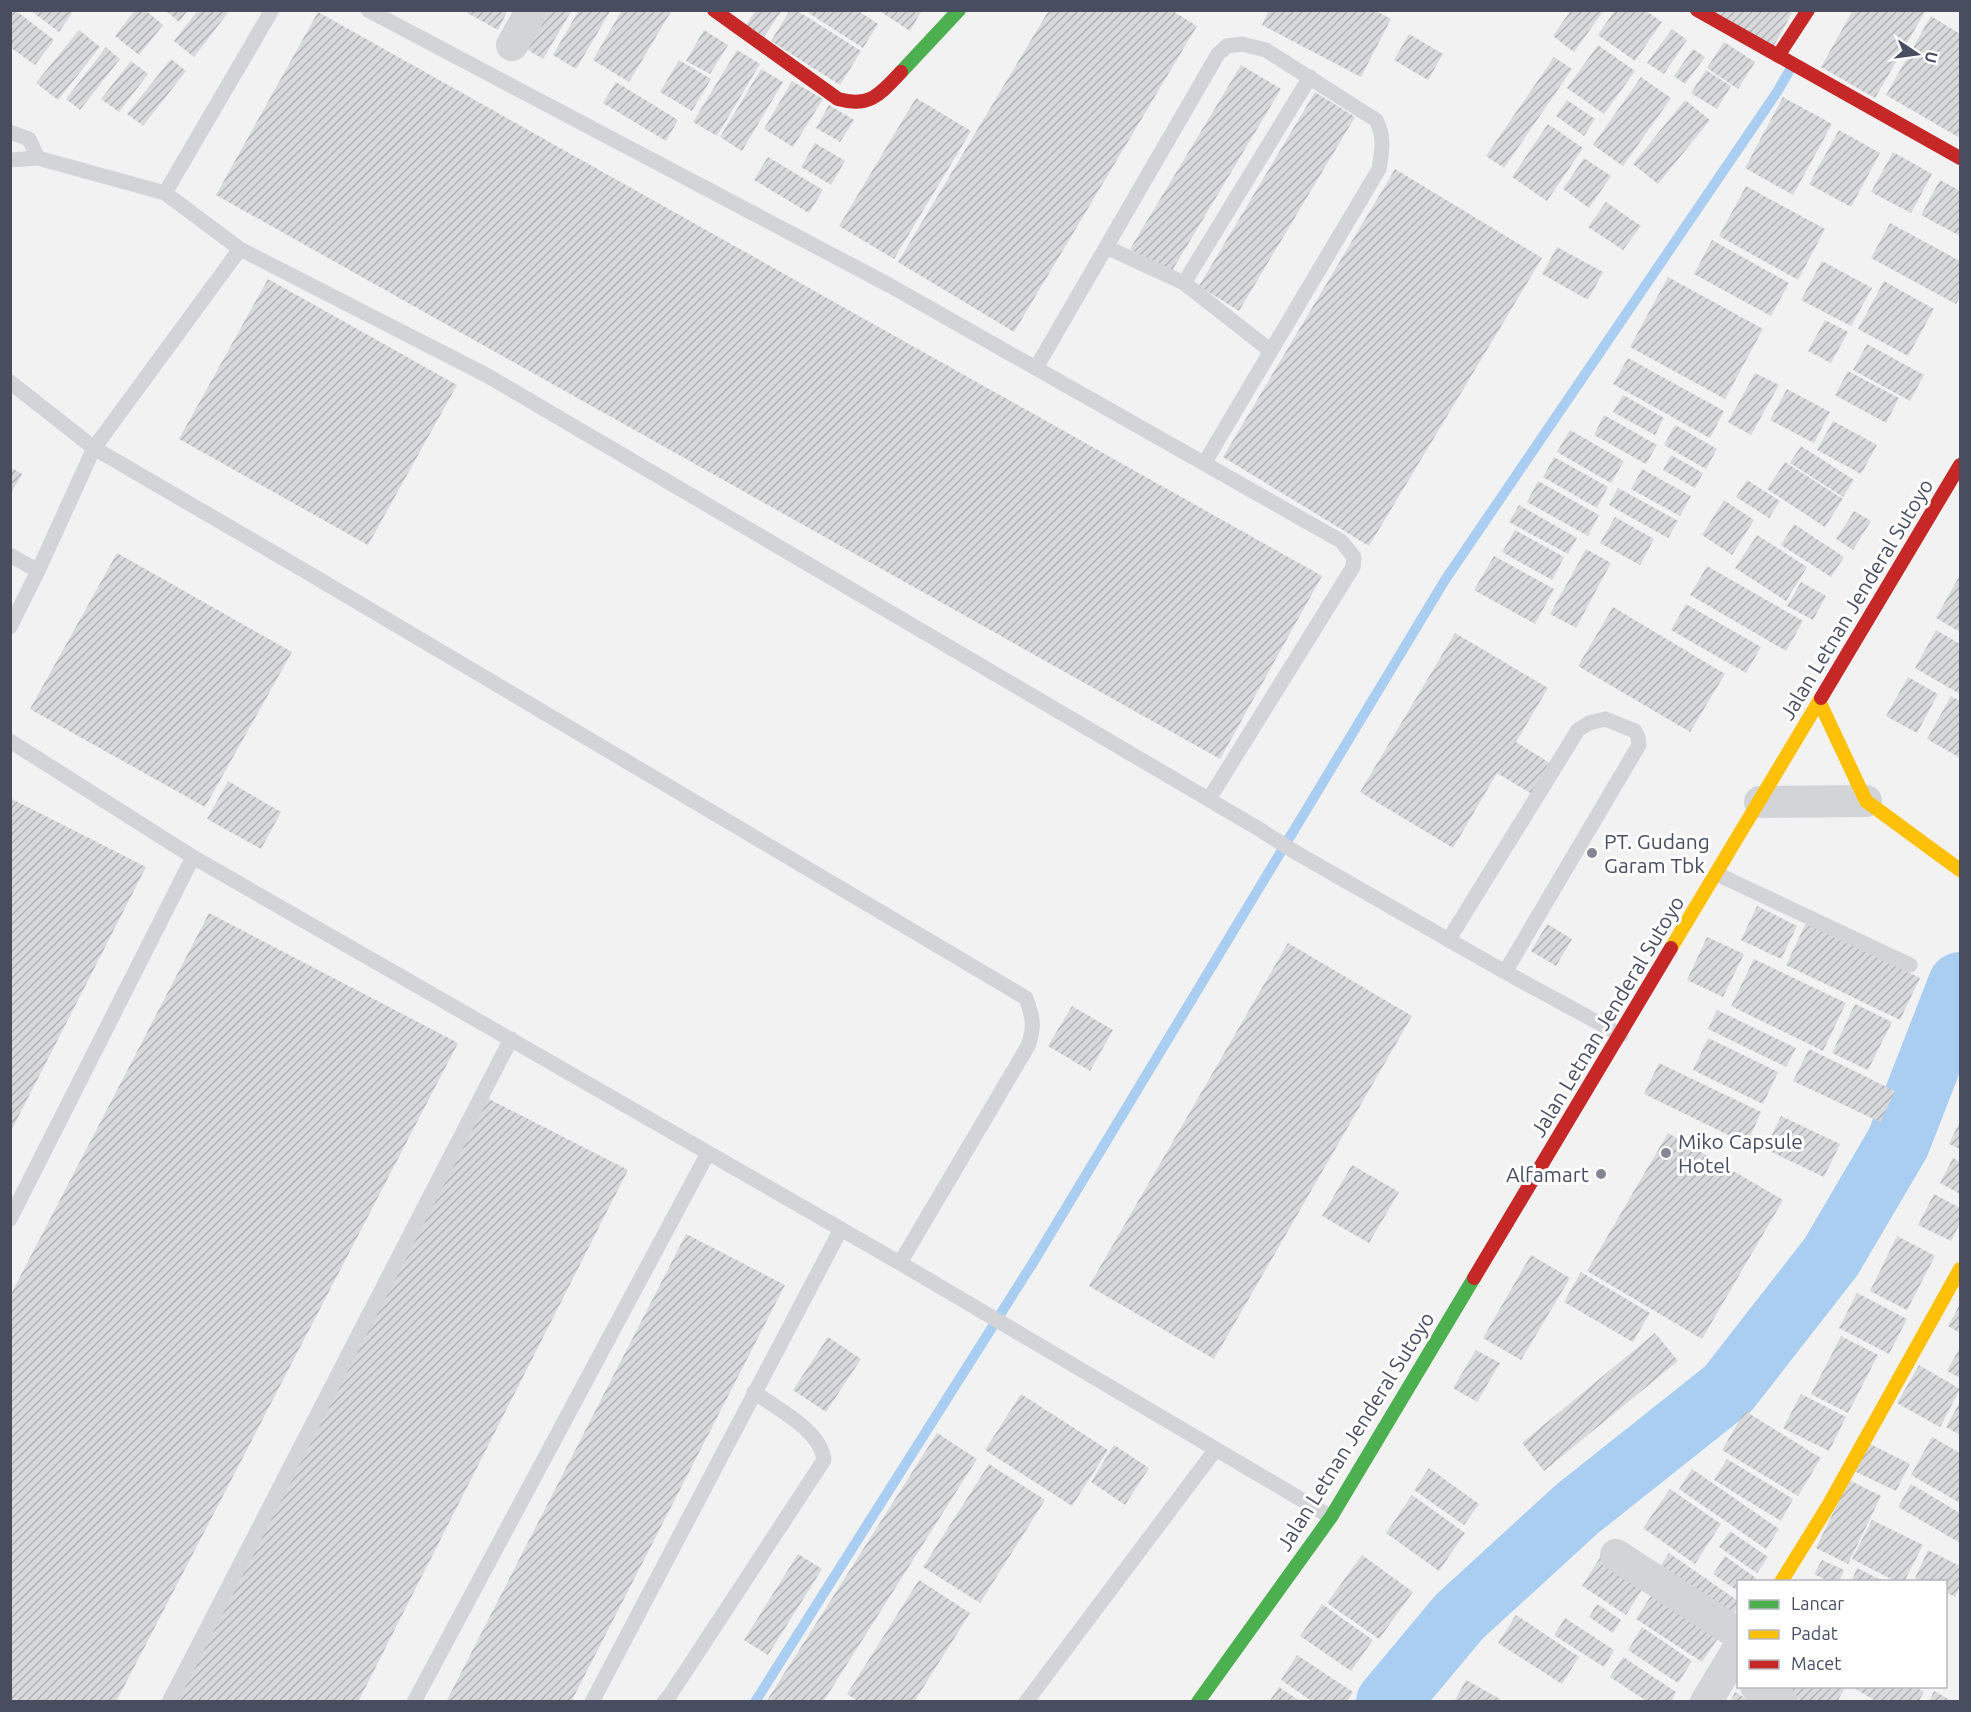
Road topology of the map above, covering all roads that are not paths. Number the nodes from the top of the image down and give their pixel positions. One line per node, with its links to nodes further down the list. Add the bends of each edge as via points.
1 (272, 10): 15 (lane)
2 (368, 10): 20 (lane, via 889,285)
3 (532, 10): 8 (street)
4 (714, 10): 5 (main road, via 838,99 854,104 866,103 879,95)
5 (959, 10)
6 (1697, 10): 9 (main road)
7 (1808, 10): 9 (main road)
8 (512, 45)
9 (1783, 59): 13 (main road)
10 (1310, 77): 16 (lane, via 1266,50 1242,44 1227,46 1218,54); 18 (lane); 19 (lane, via 1376,120 1383,148 1379,168)
11 (10, 132): 12 (lane, via 29,139)
12 (38, 158): 14 (lane); 15 (lane)
13 (1960, 158)
14 (10, 160)
15 (165, 193): 17 (lane)
16 (1106, 247): 18 (lane); 20 (lane)
17 (240, 249): 22 (lane); 30 (lane, via 488,376)
18 (1184, 283): 19 (lane)
19 (1271, 351): 23 (lane)
20 (1036, 368): 23 (lane)
21 (10, 382): 22 (lane)
22 (94, 448): 26 (lane); 44 (lane, via 1026,998 1033,1017 1028,1046)
23 (1205, 462): 30 (lane, via 1341,541 1354,557 1353,567)
24 (1960, 465): 28 (main road, Jalan Letnan Jenderal Sutoyo)
25 (10, 555): 26 (lane)
26 (38, 571): 27 (lane)
27 (10, 627)
28 (1819, 701): 31 (main road); 32 (main road, Jalan Letnan Jenderal Sutoyo)
29 (10, 741): 33 (lane)
30 (1209, 800): 36 (lane)
31 (1866, 801): 32 (street); 34 (main road)
32 (1760, 802): 35 (main road, Jalan Letnan Jenderal Sutoyo)
33 (194, 857): 40 (lane); 42 (lane)
34 (1960, 870)
35 (1717, 874): 37 (lane); 39 (main road, Jalan Letnan Jenderal Sutoyo)
36 (1449, 939): 38 (lane); 38 (lane, via 1578,730 1605,719 1635,731 1639,745)
37 (1910, 965)
38 (1505, 972): 39 (lane)
39 (1621, 1035): 48 (main road, Jalan Letnan Jenderal Sutoyo)
40 (511, 1039): 41 (lane); 54 (lane)
41 (708, 1153): 43 (lane); 55 (lane)
42 (10, 1219)
43 (841, 1229): 44 (lane); 46 (lane)
44 (900, 1263): 47 (lane)
45 (1960, 1269): 50 (main road, via 1828,1506)
46 (754, 1392): 56 (lane); 57 (lane, via 813,1434 824,1460)
47 (1216, 1449): 48 (lane); 58 (lane)
48 (1331, 1516): 59 (main road, Jalan Letnan Jenderal Sutoyo)
49 (1616, 1555): 51 (street)
50 (1782, 1580)
51 (1737, 1633)
52 (1734, 1665): 60 (street)
53 (1759, 1688): 61 (street)
54 (169, 1701)
55 (414, 1701)
56 (592, 1701)
57 (664, 1701)
58 (1026, 1701)
59 (1198, 1701)
60 (1706, 1701)
61 (1782, 1701)

